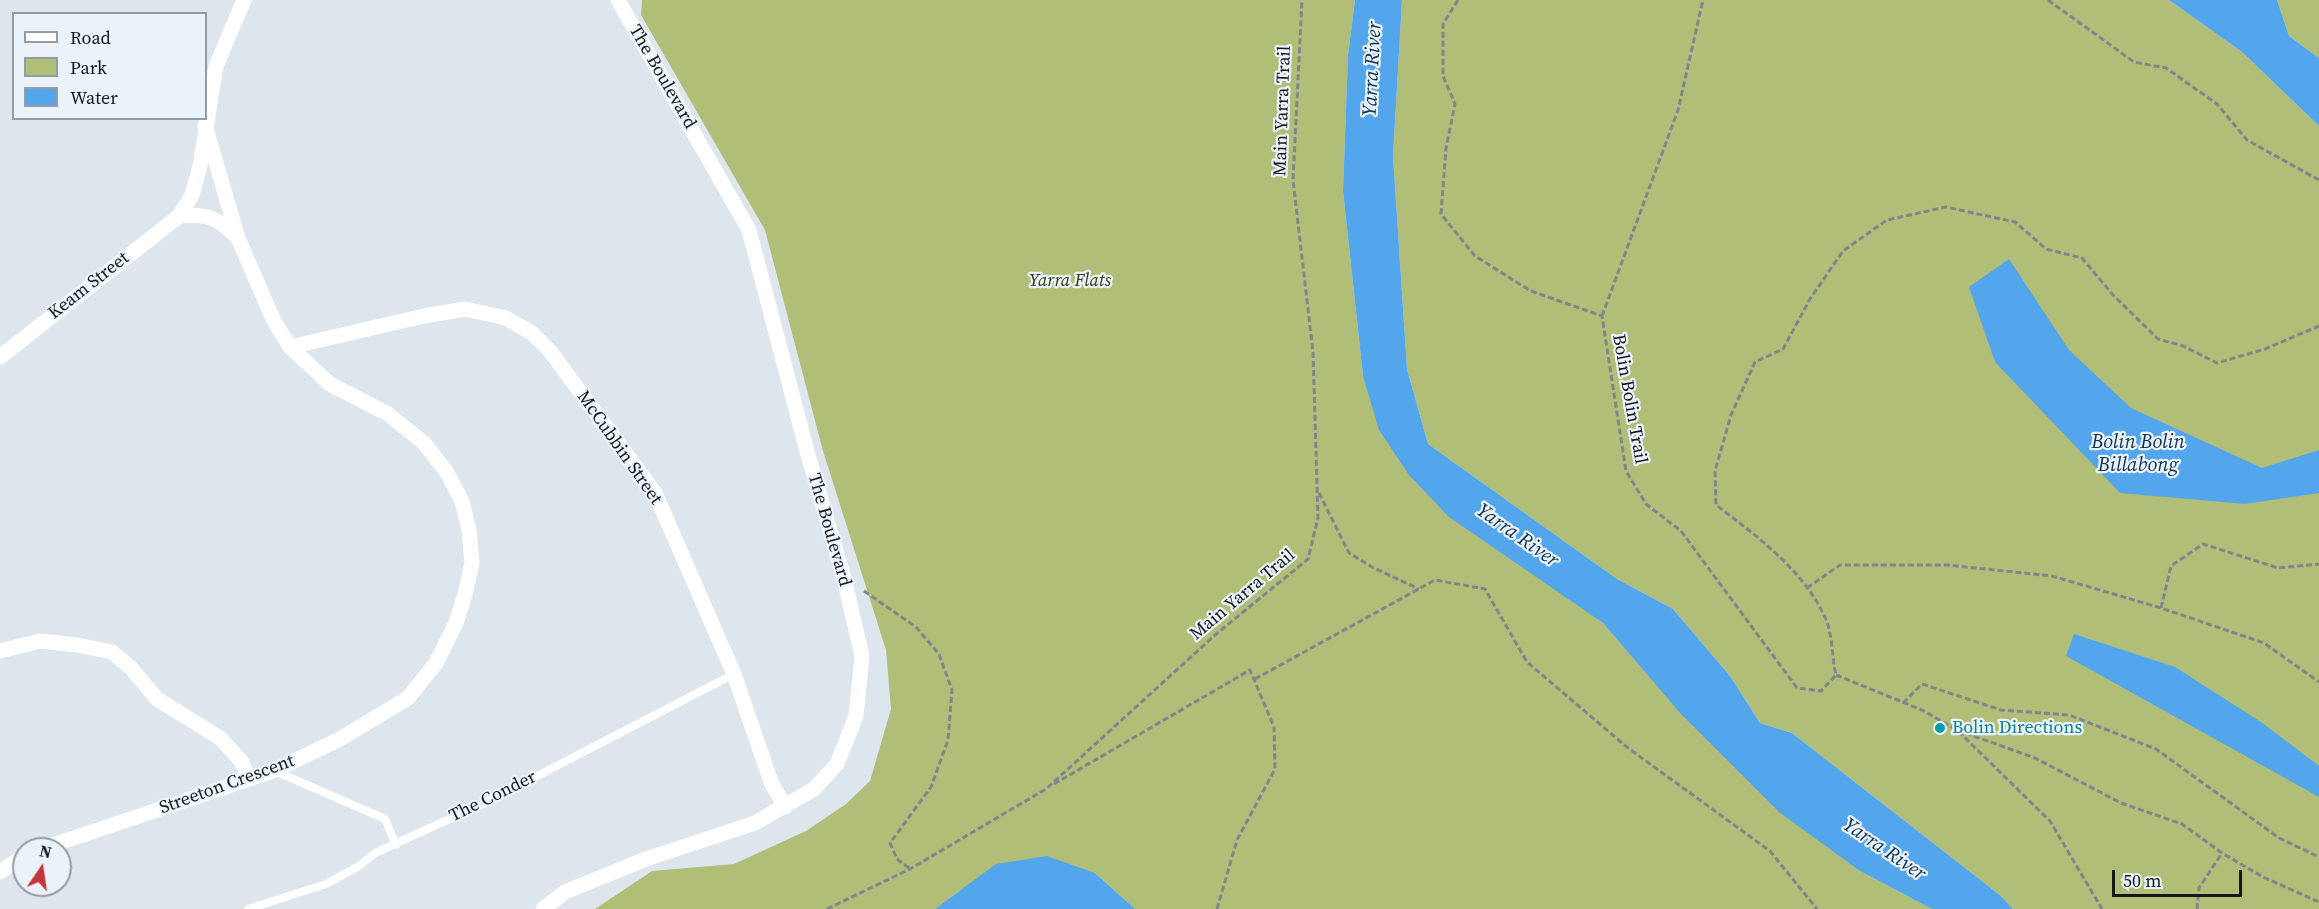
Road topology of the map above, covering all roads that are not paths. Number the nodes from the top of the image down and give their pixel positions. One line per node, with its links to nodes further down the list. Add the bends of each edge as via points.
1 (244, 0): 3 (street, Keam Street, via 216,66)
2 (618, 0): 14 (street, The Boulevard, via 749,230 862,656 856,716 837,764 814,789)
3 (207, 114)
4 (206, 120): 5 (street, Keam Street)
5 (205, 125): 6 (street, Keam Street, via 192,195); 7 (street, Keam Street)
6 (179, 216): 7 (street, via 209,216); 9 (street, Keam Street)
7 (238, 238): 8 (street, Streeton Crescent, via 274,321)
8 (290, 347): 11 (street, McCubbin Street, via 465,309 506,318 532,333 550,351 655,493); 12 (street, Streeton Crescent, via 330,384 388,414 424,443 446,471 462,501 472,563 456,623 436,663 408,698 340,739)
9 (0, 357)
10 (0, 651): 13 (street, via 40,641 112,652 157,699 220,738 242,761)
11 (734, 674): 14 (street, McCubbin Street, via 771,782); 16 (lane, The Conder, via 489,801)
12 (273, 771): 13 (street, Streeton Crescent); 16 (lane, via 385,819)
13 (249, 778): 15 (street, Streeton Crescent)
14 (784, 807): 18 (street, The Boulevard, via 755,823 646,859 565,892)
15 (72, 838)
16 (396, 844): 17 (lane, The Conder, via 327,884)
17 (248, 909)
18 (543, 909)

